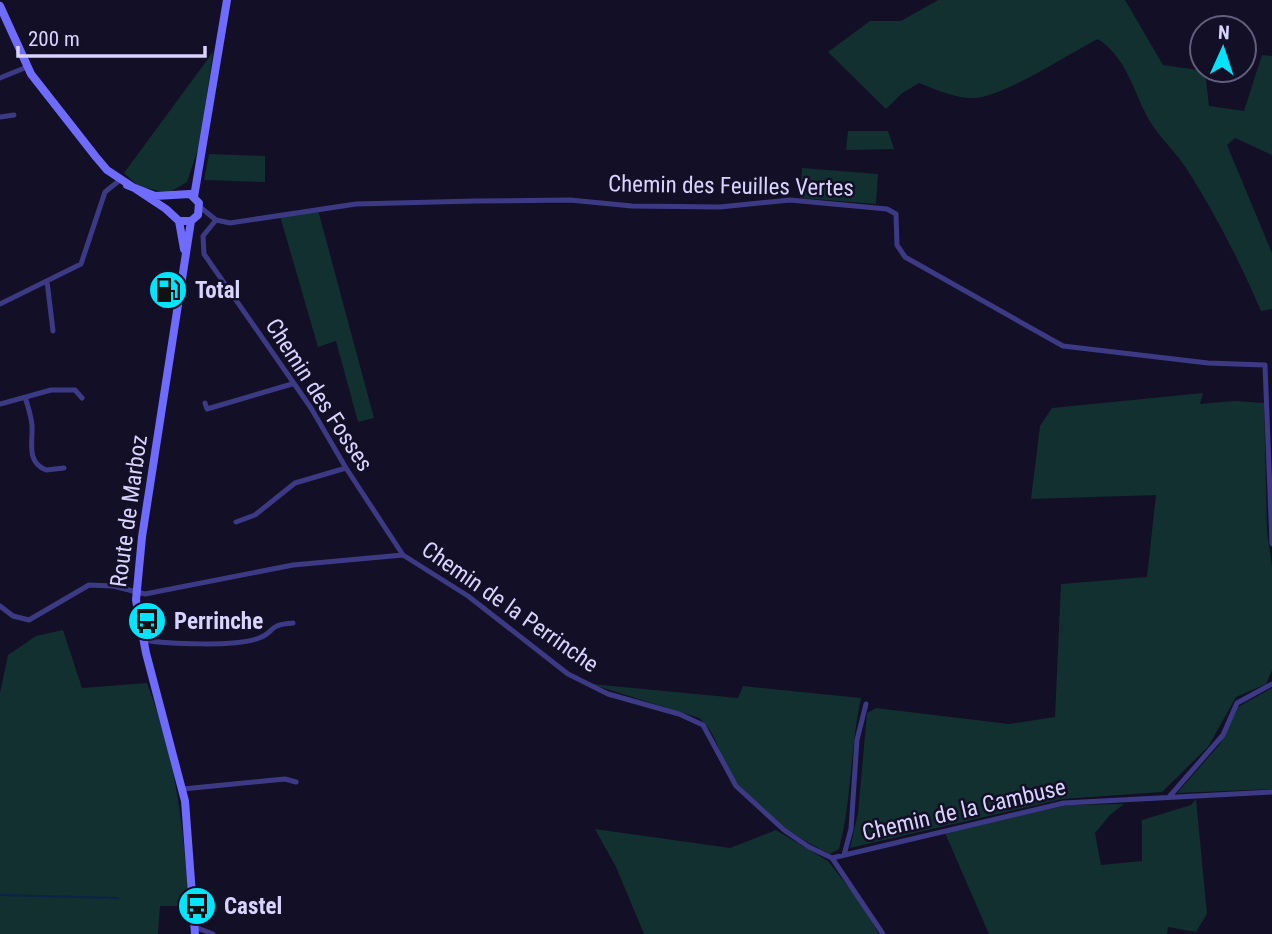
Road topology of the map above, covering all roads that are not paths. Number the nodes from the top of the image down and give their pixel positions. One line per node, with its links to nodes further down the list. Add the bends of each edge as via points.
1 (227, 0): 8 (main road, via 203,152)
2 (0, 6): 3 (main road)
3 (27, 67): 4 (street); 7 (main road, via 96,157)
4 (0, 78)
5 (14, 115): 6 (street)
6 (0, 117)
7 (124, 183): 9 (main road, via 155,196); 11 (main road); 17 (street, via 105,192 83,262)
8 (190, 195): 9 (main road); 10 (main road)
9 (175, 197): 11 (main road)
10 (200, 207): 12 (street); 13 (main road)
11 (171, 213): 15 (main road)
12 (208, 215): 13 (street); 14 (street)
13 (193, 220): 15 (main road); 16 (main road, Route de Marboz)
14 (216, 220): 20 (street, Chemin des Fosses, via 203,236 204,254); 28 (street, Chemin des Feuilles Vertes, via 235,223 356,204 461,201 570,200 720,207 782,200 887,209 898,219 897,245 905,257 1055,344 1147,357 1265,365)
15 (178, 221): 16 (main road, Route de Marboz)
16 (185, 256): 30 (main road, Route de Marboz)
17 (47, 281): 18 (street); 19 (street)
18 (0, 304)
19 (53, 331)
20 (292, 384): 23 (street, via 207,409); 26 (street, Chemin des Fosses)
21 (26, 397): 22 (street, via 64,389 75,390); 24 (street); 25 (street, via 35,462 47,470)
22 (82, 398)
23 (205, 403)
24 (0, 404)
25 (64, 468)
26 (346, 468): 27 (street, via 295,483 255,515); 29 (street, Chemin des Fosses)
27 (236, 522)
28 (1272, 544)
29 (404, 555): 30 (street, Chemin de la Perrinche, via 293,565); 41 (street, Chemin de la Perrinche, via 468,596 568,674 608,694 703,724 727,774 743,793 784,830)
30 (136, 593): 31 (street, Chemin de la Perrinche, via 89,585 29,620 13,617); 33 (main road, Route de Marboz)
31 (0, 606)
32 (293, 623): 33 (street, via 275,625 257,639 171,645)
33 (143, 640): 37 (main road, Route de Marboz)
34 (1272, 684): 39 (street, via 1237,703 1223,735)
35 (866, 704): 40 (street, via 857,740 851,829)
36 (296, 782): 37 (street, via 285,779)
37 (183, 789): 42 (main road, Route de Marboz)
38 (1272, 792): 39 (street, Chemin de la Cambuse)
39 (1169, 797): 40 (street, Chemin de la Cambuse, via 1064,803)
40 (844, 855): 41 (street, Chemin de la Cambuse)
41 (832, 858): 44 (street, Chemin de la Perrinche)
42 (195, 930): 43 (street)
43 (213, 934)
44 (883, 934)

